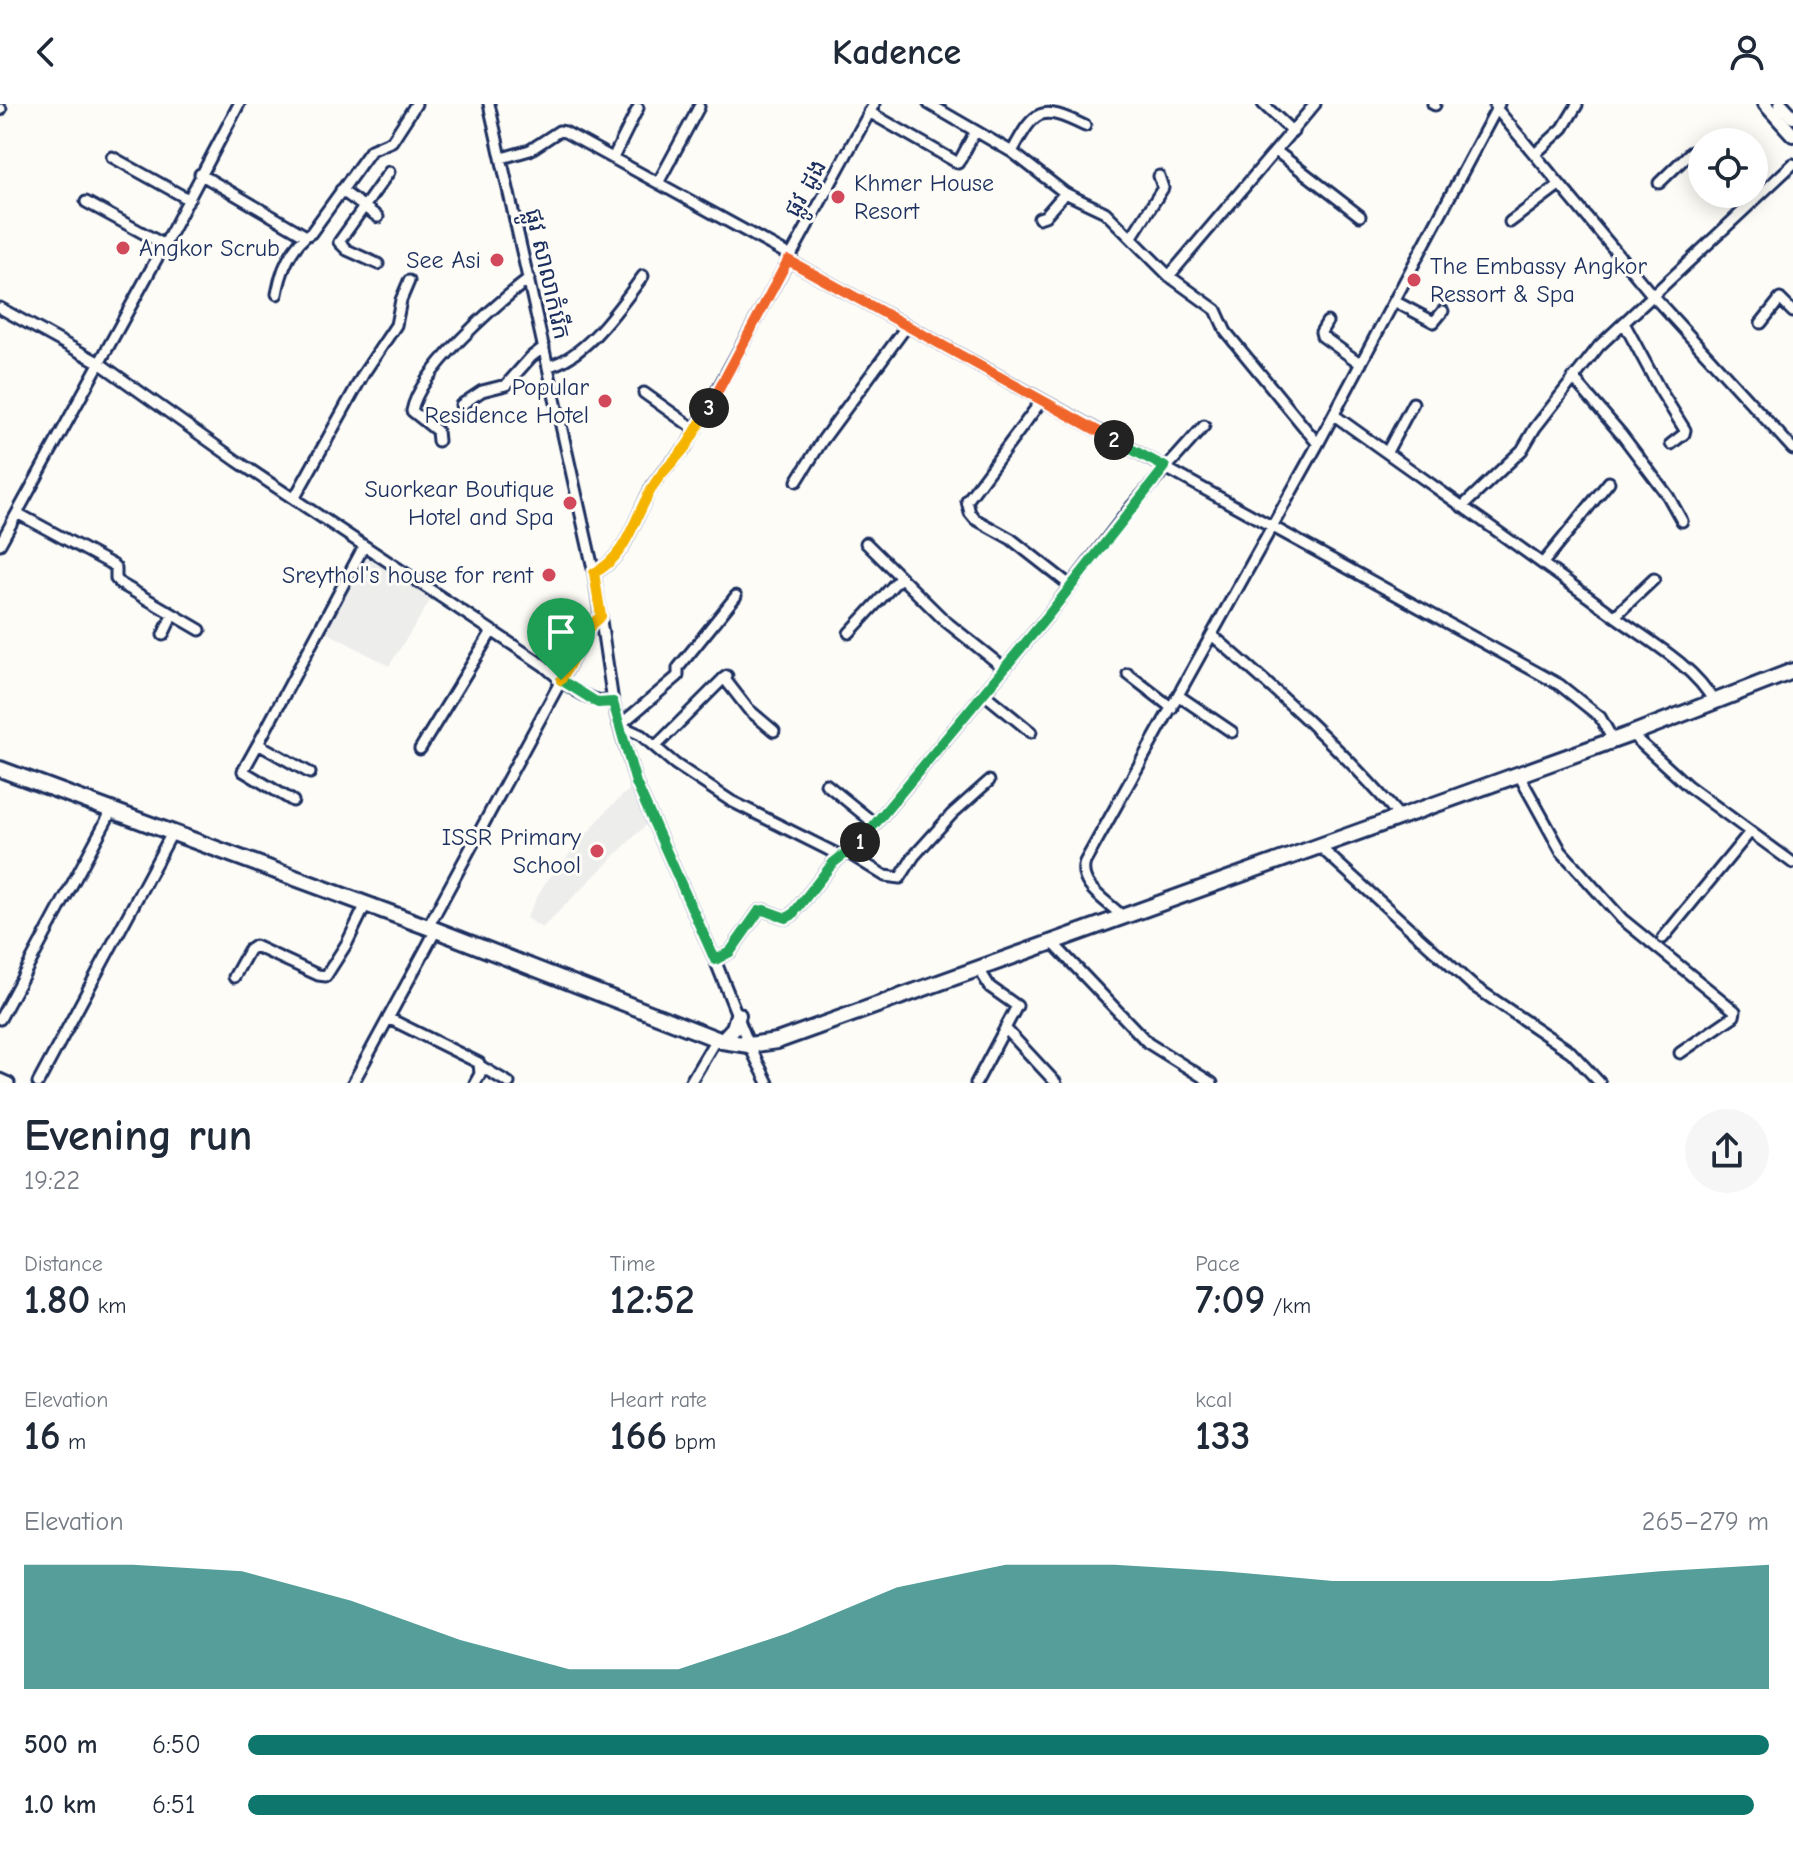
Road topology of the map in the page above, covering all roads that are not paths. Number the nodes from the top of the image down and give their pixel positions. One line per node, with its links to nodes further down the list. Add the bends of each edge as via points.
1 (239, 104): 28 (street)
2 (416, 104): 34 (street, via 392,141 371,150)
3 (489, 104): 24 (street, ផ្លូវ សាលាកំរើក)
4 (929, 104): 16 (street)
5 (1263, 104): 17 (street)
6 (1315, 104): 17 (street)
7 (1765, 104): 18 (main road)
8 (1781, 104): 14 (main road)
9 (1577, 105): 21 (street, via 1563,128)
10 (1496, 106): 21 (street); 55 (street)
11 (699, 107): 30 (street)
12 (638, 108): 25 (street)
13 (872, 108): 16 (street, via 959,162); 47 (street, ផ្លូវ ដូង)
14 (1793, 117)
15 (1085, 126): 20 (street, via 1065,110 1045,107 1027,123)
16 (975, 132): 20 (street)
17 (1293, 132): 19 (street)
18 (1793, 135)
19 (1276, 151): 40 (street); 50 (street)
20 (1012, 152): 35 (street)
21 (1535, 154): 32 (street)
22 (1688, 155): 31 (street)
23 (112, 157): 36 (street)
24 (502, 158): 25 (street, via 522,154 560,131); 51 (street, ផ្លូវ សាលាកំរើក)
25 (613, 158): 30 (street)
26 (1793, 164): 33 (street)
27 (389, 172): 38 (street)
28 (200, 174): 36 (street); 44 (street)
29 (1159, 176): 45 (street, via 1163,188)
30 (658, 183): 47 (street)
31 (1659, 183)
32 (1559, 185): 43 (street); 54 (street)
33 (1768, 187)
34 (341, 190): 38 (street); 44 (street)
35 (1065, 193): 42 (street); 45 (street, via 1105,212)
36 (188, 199): 46 (street)
37 (86, 202): 46 (street)
38 (363, 207): 41 (street); 48 (street, via 340,244)
39 (1746, 208): 54 (street)
40 (1360, 216)
41 (378, 217)
42 (1039, 218)
43 (1510, 222)
44 (306, 236): 53 (street, via 283,269)
45 (1131, 238): 50 (street)
46 (165, 245): 64 (street)
47 (790, 258): 62 (street); 74 (street, ផ្លូវ ដូង)
48 (378, 264)
49 (643, 276): 66 (street, via 581,347 565,361)
50 (1169, 276): 76 (street, via 1216,310 1226,332)
51 (529, 279): 63 (street, ផ្លូវ សាលាកំរើក); 75 (street, via 470,329 417,396 412,411 437,431)
52 (409, 281): 83 (street, via 396,325)
53 (277, 294)
54 (1653, 296): 60 (street); 78 (street)
55 (1394, 301): 57 (street, via 1434,322); 65 (street)
56 (0, 308): 64 (street)
57 (1443, 311)
58 (1793, 312): 61 (street, via 1780,299)
59 (1327, 322): 65 (street, via 1322,336)
60 (1624, 323): 67 (street); 77 (street, via 1685,430)
61 (1761, 323)
62 (906, 327): 69 (street); 81 (street)
63 (544, 347): 66 (street, ផ្លូវ សាលាកំរើក); 71 (street, via 506,385 482,391)
64 (98, 362): 83 (street); 85 (street)
65 (1361, 364): 72 (street)
66 (548, 366): 92 (street, ផ្លូវ សាលាកំរើក)
67 (1573, 378): 84 (street, via 1522,450); 86 (street, via 1622,435)
68 (644, 393): 74 (street)
69 (1042, 400): 80 (street); 95 (street, via 967,501 975,519 1011,539)
70 (1413, 403): 79 (street)
71 (461, 405)
72 (1334, 415): 76 (street); 79 (street)
73 (1204, 426): 80 (street)
74 (696, 430): 92 (street, ផ្លូវ ដូង, via 653,485 631,531)
75 (438, 441)
76 (1318, 444): 87 (street)
77 (1671, 444)
78 (1793, 449)
79 (1387, 452): 84 (street)
80 (1165, 467): 87 (street); 95 (street)
81 (797, 481)
82 (1609, 482): 91 (street)
83 (294, 499): 90 (street)
84 (1462, 507): 91 (street)
85 (17, 513): 89 (street); 97 (street, via 113,565 121,584)
86 (1682, 521)
87 (1272, 526): 104 (street); 119 (street, via 1560,685 1600,717)
88 (866, 543): 93 (street)
89 (0, 544)
90 (364, 546): 101 (street); 120 (street)
91 (1543, 563): 99 (street)
92 (600, 570): 98 (street, ផ្លូវ សាលាកំរើក)
93 (900, 578): 102 (street); 105 (street)
94 (1654, 579): 99 (street)
95 (1071, 586): 105 (street)
96 (736, 596): 114 (street, via 678,668 678,676)
97 (173, 614): 100 (street); 103 (street)
98 (601, 616): 108 (street); 111 (street, ផ្លូវ សាលាកំរើក)
99 (1615, 616): 112 (street, via 1702,682)
100 (200, 630)
101 (492, 631): 108 (street); 122 (street)
102 (849, 633)
103 (163, 635)
104 (1212, 635): 110 (street); 130 (street, via 1280,693)
105 (1004, 668): 109 (street)
106 (1793, 671): 112 (highway)
107 (1128, 674): 113 (street)
108 (561, 680): 111 (street, via 598,703); 139 (street)
109 (983, 693): 116 (street); 131 (street)
110 (1179, 696): 113 (street); 117 (street)
111 (613, 702): 114 (street, ផ្លូវ សាលាកំរើក)
112 (1714, 702): 118 (highway)
113 (1172, 708): 138 (street, via 1081,872)
114 (620, 725): 121 (street); 142 (street, ផ្លូវ សាលាកំរើក, via 636,783)
115 (774, 731): 121 (street, via 748,709 726,676)
116 (1031, 732)
117 (1232, 732)
118 (1631, 734): 119 (highway); 132 (street)
119 (1613, 740): 125 (highway)
120 (258, 744): 124 (street); 128 (street, via 243,771)
121 (656, 746): 135 (street, via 731,801)
122 (420, 749)
123 (0, 769): 129 (highway)
124 (310, 773)
125 (1519, 775): 130 (highway); 151 (street, via 1561,851 1622,919 1735,1011)
126 (989, 781): 135 (street, via 926,842 900,878)
127 (826, 784): 131 (street)
128 (293, 801)
129 (112, 810): 133 (highway); 147 (street)
130 (1400, 817): 134 (highway)
131 (874, 823): 135 (street)
132 (1750, 832): 136 (street); 140 (street)
133 (172, 833): 137 (highway); 155 (street)
134 (1320, 847): 138 (highway); 164 (street, via 1472,985 1571,1052)
135 (844, 855): 142 (street, via 792,915 759,911 730,952)
136 (1793, 863)
137 (366, 904): 139 (highway); 144 (street, via 326,976 255,946)
138 (1123, 917): 141 (highway)
139 (432, 929): 146 (street); 149 (highway)
140 (1663, 938)
141 (1052, 942): 143 (highway); 163 (street, via 1148,1043)
142 (715, 960): 145 (street, ផ្លូវ សាលាកំរើក)
143 (979, 969): 148 (street, via 990,987 1017,1006); 150 (highway, via 777,1041)
144 (234, 977)
145 (738, 1015): 149 (highway, via 734,1028); 150 (street, ផ្លូវ សាលាកំរើក)
146 (388, 1018): 152 (street); 156 (street)
147 (0, 1019)
148 (1005, 1028): 161 (street); 162 (street)
149 (719, 1040): 150 (highway); 159 (street)
150 (749, 1045): 160 (street, ផ្លូវ សាលាកំរើក)
151 (1680, 1053)
152 (480, 1066): 157 (street); 158 (street)
153 (0, 1079): 154 (street)
154 (9, 1083)
155 (38, 1083)
156 (353, 1083)
157 (475, 1083)
158 (509, 1083)
159 (690, 1083)
160 (768, 1083)
161 (976, 1083)
162 (1056, 1083)
163 (1212, 1083)
164 (1600, 1083)

